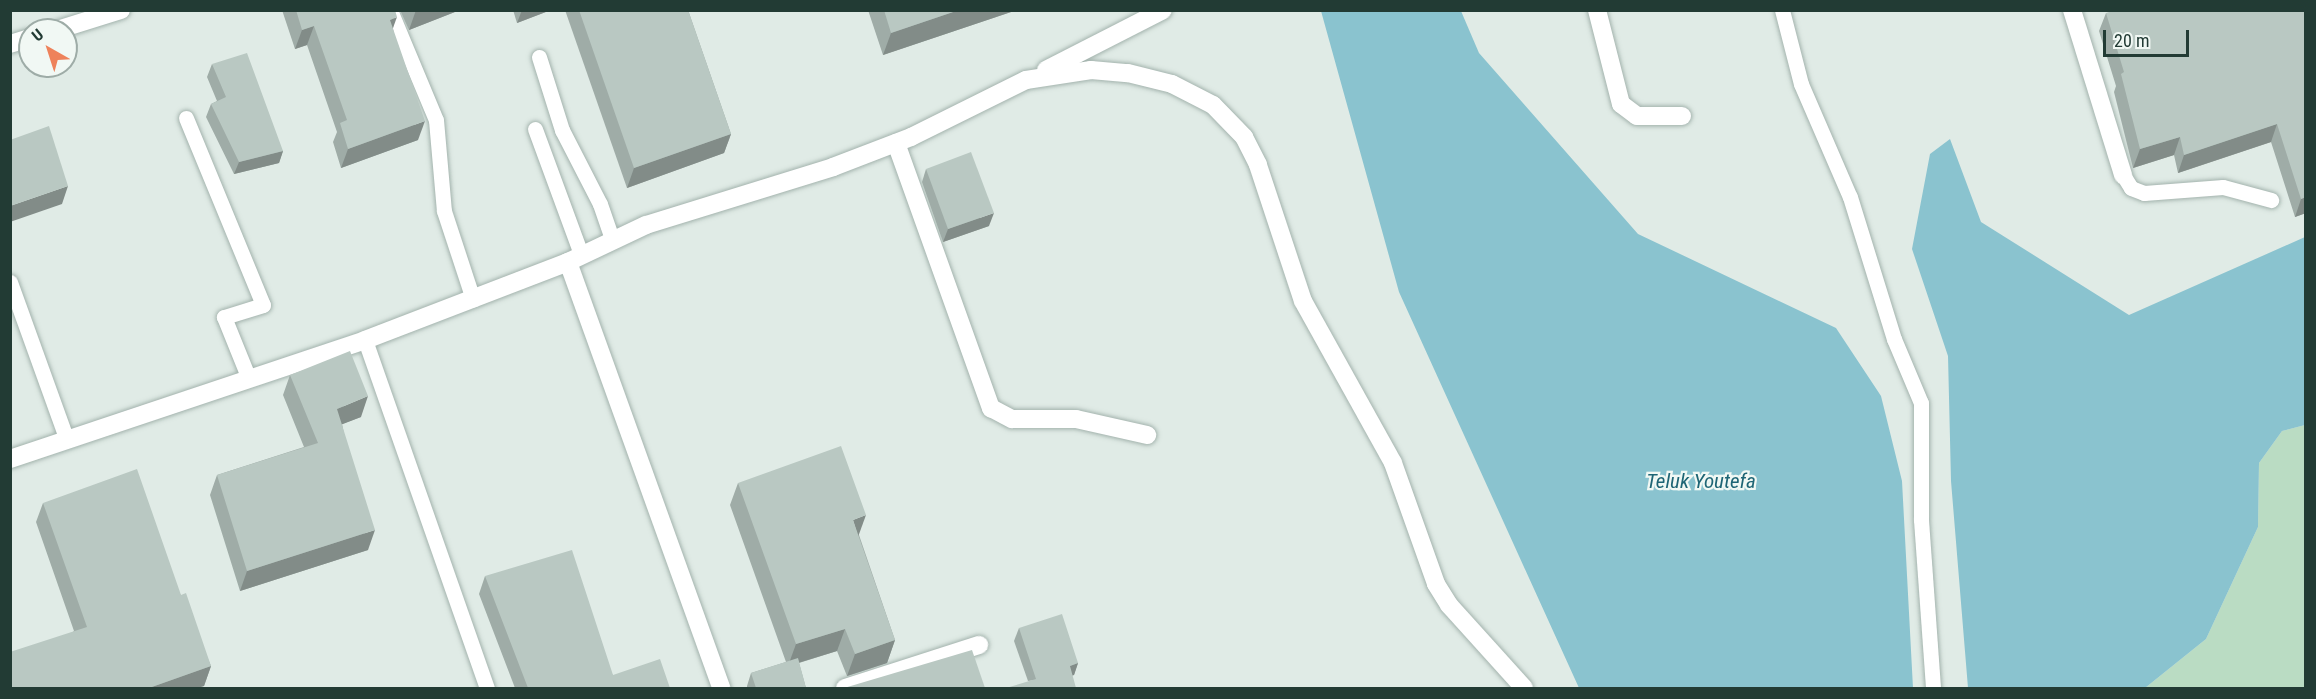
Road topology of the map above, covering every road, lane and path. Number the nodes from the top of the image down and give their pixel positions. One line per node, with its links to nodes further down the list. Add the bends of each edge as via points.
1 (121, 10): 8 (street)
2 (390, 10): 20 (lane, via 436,120 444,211)
3 (1163, 10): 7 (street)
4 (1597, 10): 11 (street, via 1621,104 1636,116)
5 (1782, 10): 31 (lane, via 1801,84 1850,197 1894,339 1921,403)
6 (2072, 10): 15 (street)
7 (1141, 16): 10 (street)
8 (78, 23)
9 (539, 57): 17 (lane, via 562,130 600,204)
10 (1026, 80): 14 (street); 30 (street, via 1090,70 1128,73 1172,84 1212,105 1244,137 1258,165 1303,302 1393,463 1436,584 1449,605)
11 (1682, 116)
12 (186, 118): 22 (lane, via 263,305 224,317)
13 (535, 129): 18 (lane)
14 (896, 143): 17 (street); 23 (street, via 991,408 1012,419 1076,419)
15 (2123, 175): 16 (lane, via 2132,188 2144,193 2223,187)
16 (2271, 200)
17 (612, 238): 18 (street)
18 (575, 258): 20 (street); 28 (street)
19 (10, 282): 24 (lane)
20 (473, 299): 21 (street)
21 (365, 340): 22 (street); 27 (lane)
22 (249, 379): 24 (street)
23 (1147, 435)
24 (67, 440): 25 (street)
25 (10, 459)
26 (979, 645): 29 (street)
27 (487, 688)
28 (721, 688)
29 (845, 688)
30 (1524, 688)
31 (1933, 688)

